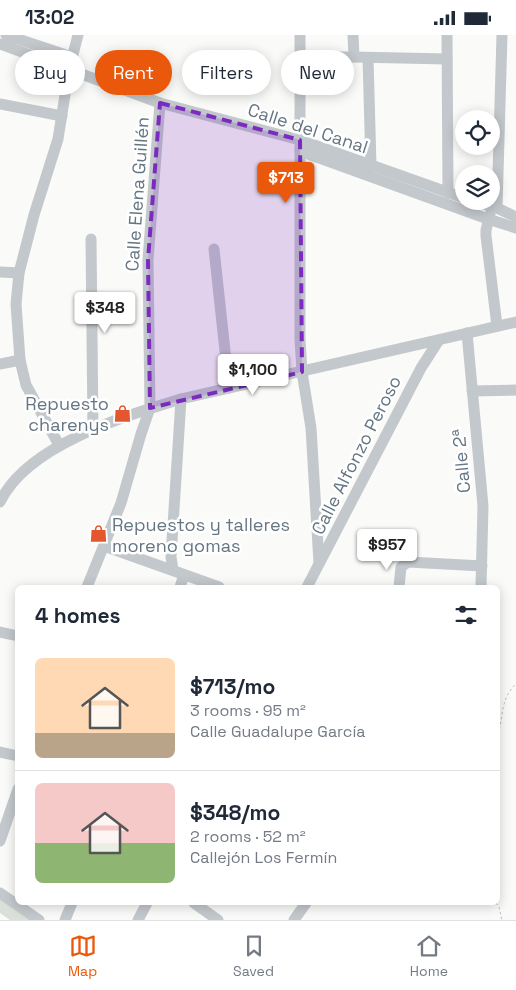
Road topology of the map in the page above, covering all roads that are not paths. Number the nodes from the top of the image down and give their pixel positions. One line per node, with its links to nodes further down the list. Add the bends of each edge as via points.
1 (6, 35): 9 (street)
2 (78, 35): 10 (street)
3 (300, 35): 11 (street)
4 (354, 35): 12 (street)
5 (446, 35): 15 (street)
6 (502, 35): 23 (street)
7 (0, 43): 8 (street, Calle del Canal)
8 (18, 50)
9 (51, 50)
10 (74, 50)
11 (300, 50)
12 (354, 50)
13 (354, 57): 14 (street)
14 (368, 58): 15 (street); 24 (street)
15 (447, 59): 25 (street)
16 (85, 76): 19 (street, Calle del Canal)
17 (65, 95): 21 (street)
18 (300, 95): 22 (street)
19 (160, 103): 22 (street, Calle del Canal); 47 (street, Calle Elena Guillén, via 148,260)
20 (0, 104): 21 (street)
21 (62, 116): 35 (street)
22 (300, 146): 24 (street, Calle del Canal); 30 (street); 42 (street)
23 (496, 165)
24 (371, 166): 25 (street, Calle del Canal)
25 (448, 193): 26 (street, Calle del Canal)
26 (455, 195)
27 (493, 210): 30 (street)
28 (499, 210): 29 (street)
29 (516, 217)
30 (488, 219): 31 (street); 37 (street, via 486,236)
31 (516, 228)
32 (91, 239): 48 (street)
33 (214, 249): 43 (street)
34 (0, 272): 35 (street)
35 (19, 273): 40 (street, via 16,304)
36 (516, 321): 37 (street)
37 (497, 326): 38 (street)
38 (467, 333): 39 (street); 45 (street, Calle 2ª)
39 (439, 340): 42 (street); 52 (street, Calle Alfonzo Peroso, via 421,368)
40 (20, 360): 41 (street); 49 (street, via 26,385)
41 (0, 364)
42 (302, 372): 43 (street); 52 (street, via 311,428)
43 (229, 388): 46 (street)
44 (516, 390): 45 (street)
45 (472, 391): 53 (street, Calle 2ª, via 483,506)
46 (181, 399): 47 (street); 54 (street, via 171,557)
47 (150, 409): 48 (street); 51 (street)
48 (93, 430): 49 (street)
49 (59, 445): 50 (street, via 23,473)
50 (0, 502)
51 (104, 546): 54 (street); 56 (street)
52 (319, 563): 59 (street, Calle Alfonzo Peroso)
53 (482, 566): 60 (street, via 408,562 400,570); 61 (street, Calle 2ª)
54 (173, 570): 55 (street)
55 (184, 575): 57 (street); 58 (street)
56 (89, 585)
57 (181, 585)
58 (213, 585)
59 (308, 585)
60 (398, 585)
61 (480, 585)
62 (0, 632): 63 (street)
63 (15, 635)
64 (0, 751): 65 (street)
65 (15, 754)
66 (15, 798): 67 (street)
67 (0, 841)
68 (0, 893): 69 (street)
69 (15, 903)
70 (17, 905): 76 (street)
71 (71, 905): 77 (street)
72 (146, 905): 78 (street)
73 (197, 905): 79 (street)
74 (305, 905): 75 (street)
75 (296, 919)
76 (39, 920)
77 (65, 920)
78 (138, 920)
79 (218, 920)

